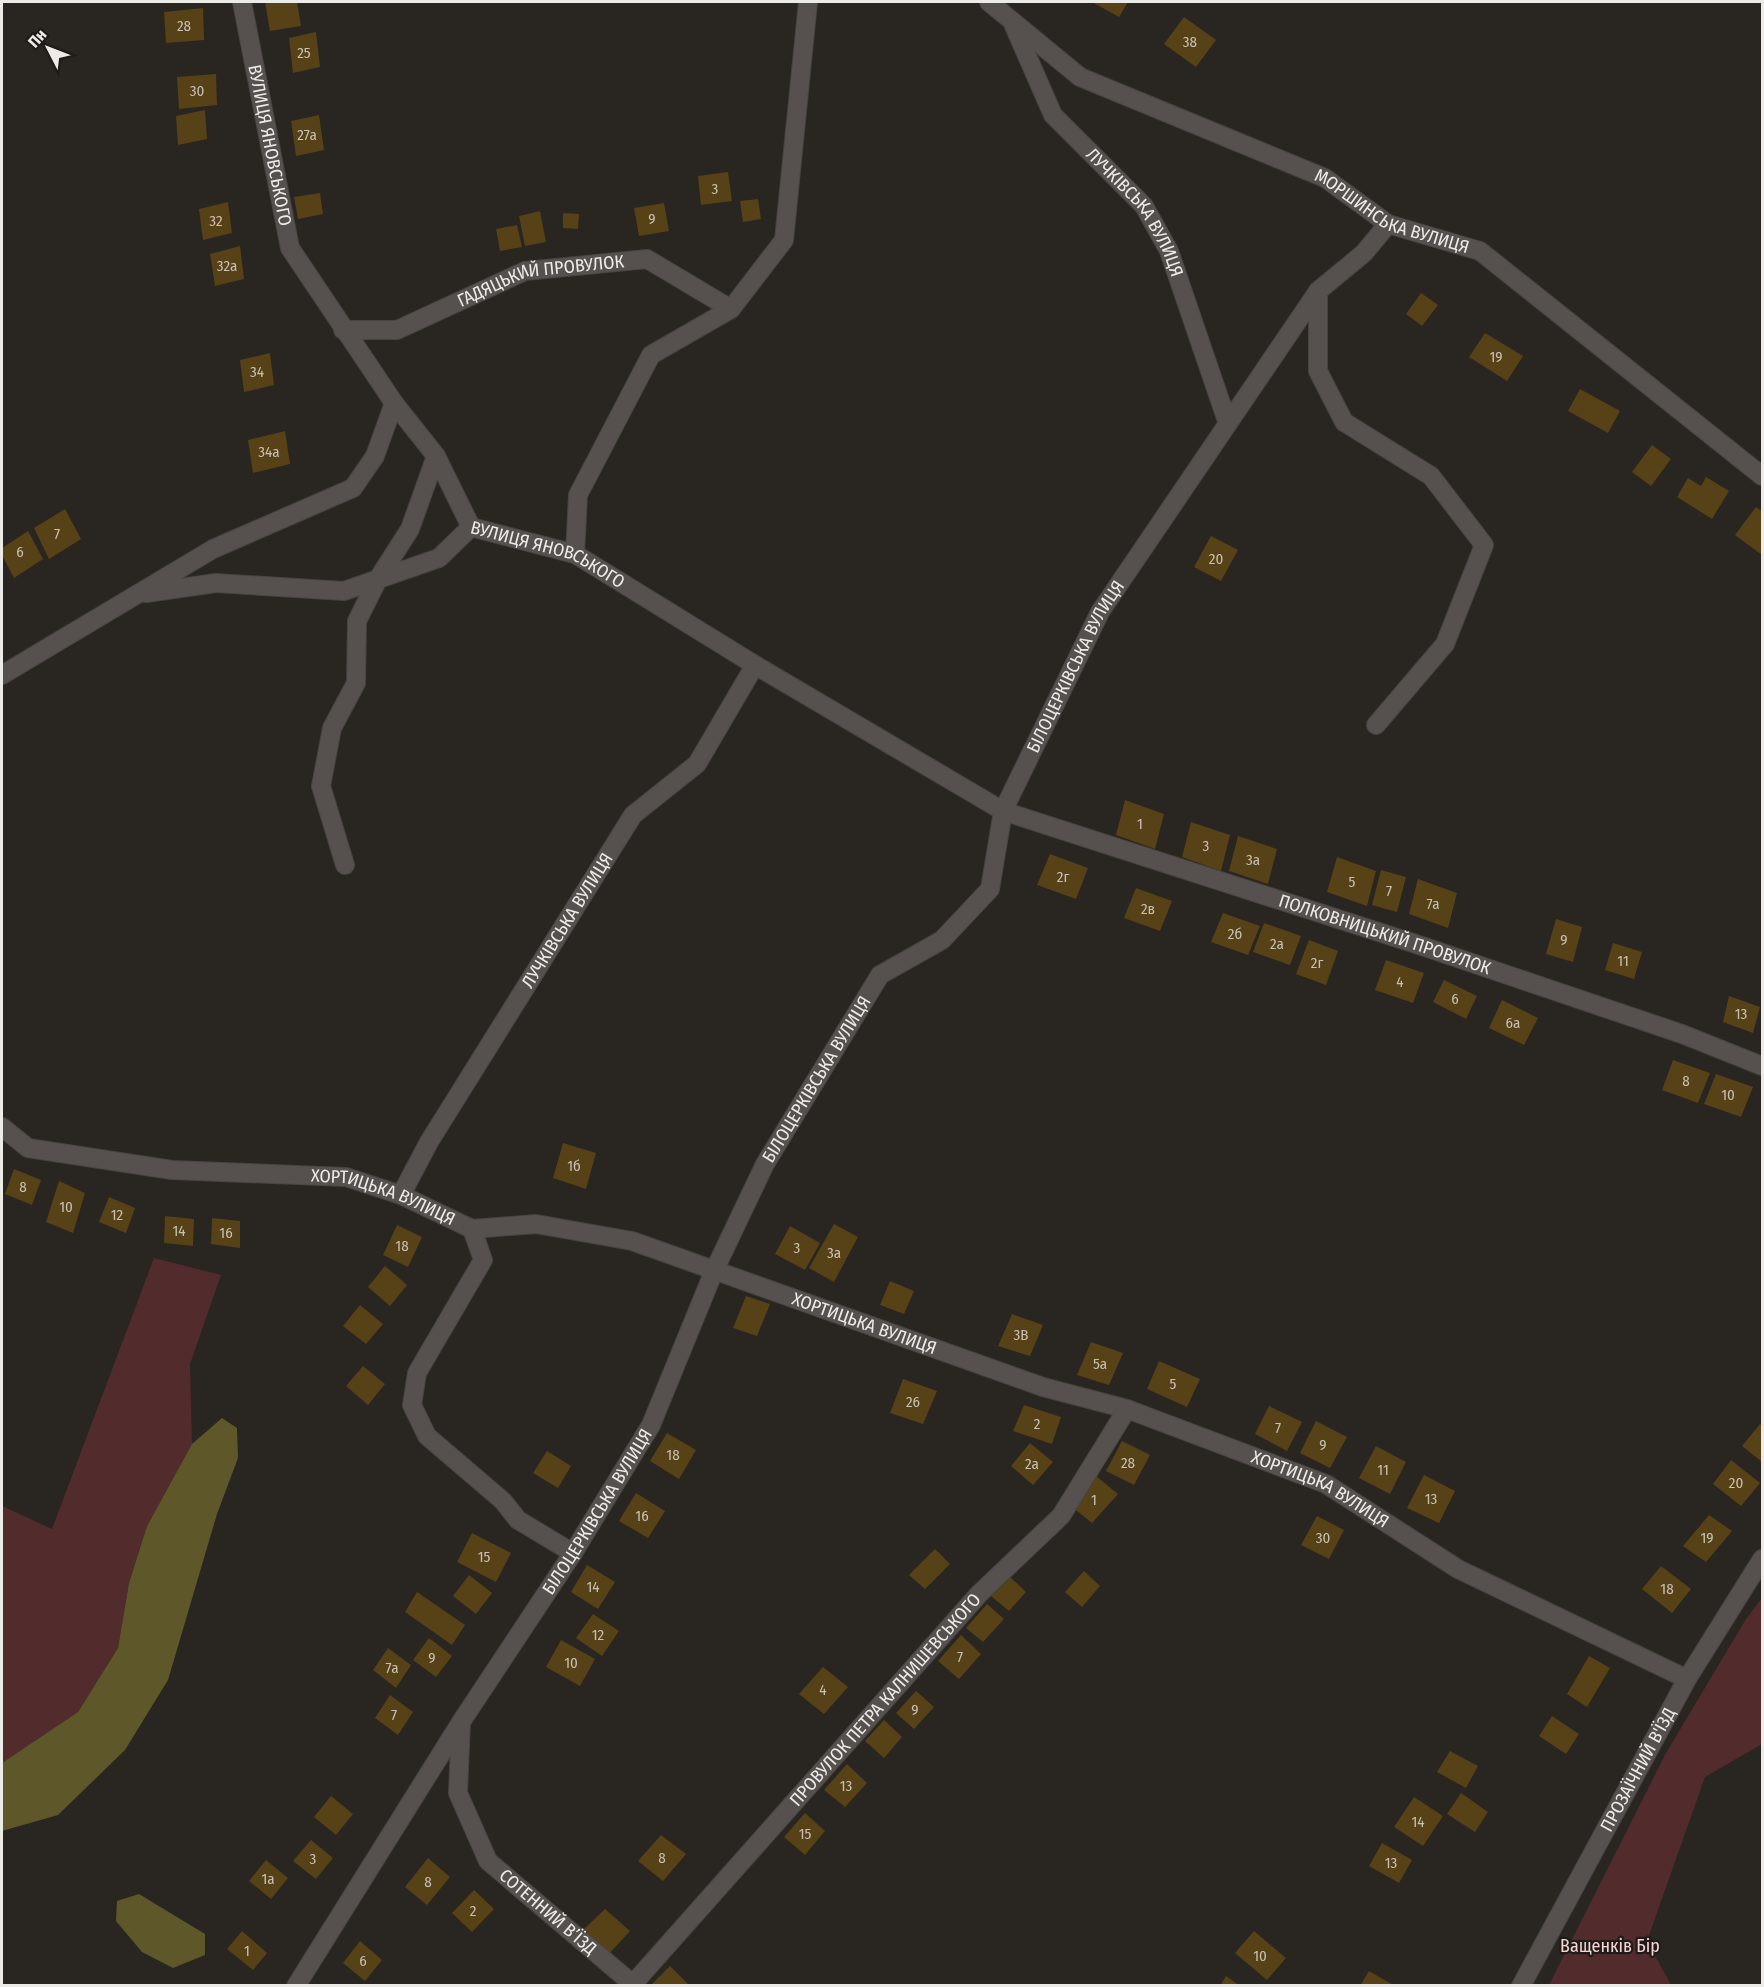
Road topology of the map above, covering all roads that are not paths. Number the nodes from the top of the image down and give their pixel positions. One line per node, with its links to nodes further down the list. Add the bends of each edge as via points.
1 (242, 2): 8 (street, ВУЛИЦЯ ЯНОВСЬКОГО, via 290,248)
2 (808, 2): 7 (street, via 784,240)
3 (989, 2): 4 (street, МОРШИНСЬКА ВУЛИЦЯ)
4 (1012, 21): 5 (street, МОРШИНСЬКА ВУЛИЦЯ, via 1080,77 1325,178); 10 (street, ЛУЧКІВСЬКА ВУЛИЦЯ, via 1053,115 1144,206 1170,251)
5 (1389, 224): 6 (street, БІЛОЦЕРКІВСЬКА ВУЛИЦЯ, via 1364,253); 12 (street, МОРШИНСЬКА ВУЛИЦЯ, via 1480,251)
6 (1318, 291): 10 (street, БІЛОЦЕРКІВСЬКА ВУЛИЦЯ); 19 (street, via 1318,371 1344,422 1431,476 1484,545 1445,644)
7 (731, 309): 8 (street, ГАДЯЦЬКИЙ ПРОВУЛОК, via 647,259 525,271 397,330); 14 (street, via 651,355 578,495)
8 (343, 330): 9 (street, ВУЛИЦЯ ЯНОВСЬКОГО)
9 (393, 403): 11 (street, ВУЛИЦЯ ЯНОВСЬКОГО); 16 (street, via 375,456 353,488 213,549)
10 (1227, 422): 20 (street, БІЛОЦЕРКІВСЬКА ВУЛИЦЯ, via 1100,612)
11 (436, 456): 13 (street, ВУЛИЦЯ ЯНОВСЬКОГО); 15 (street, via 410,529)
12 (1762, 476)
13 (471, 527): 14 (street, ВУЛИЦЯ ЯНОВСЬКОГО); 15 (street, via 439,558)
14 (575, 554): 17 (street, ВУЛИЦЯ ЯНОВСЬКОГО)
15 (378, 579): 16 (street, via 344,591 216,583); 21 (street, via 357,621 356,683 332,728 321,786)
16 (138, 594): 18 (street)
17 (755, 665): 20 (street, ВУЛИЦЯ ЯНОВСЬКОГО); 24 (street, ЛУЧКІВСЬКА ВУЛИЦЯ, via 697,764 633,815 429,1142)
18 (2, 675)
19 (1376, 725)
20 (1003, 811): 22 (street, ПОЛКОВНИЦЬКИЙ ПРОВУЛОК, via 1434,950 1682,1034); 26 (street, БІЛОЦЕРКІВСЬКА ВУЛИЦЯ, via 990,889 942,940 880,975 765,1164)
21 (345, 865)
22 (1762, 1066)
23 (2, 1127): 24 (street, ХОРТИЦЬКА ВУЛИЦЯ, via 28,1148 171,1170 346,1177)
24 (401, 1195): 25 (street, ХОРТИЦЬКА ВУЛИЦЯ)
25 (472, 1230): 26 (street, ХОРТИЦЬКА ВУЛИЦЯ, via 536,1224 632,1241); 28 (street, via 483,1260 417,1373 412,1405 427,1436 503,1501 518,1520)
26 (714, 1271): 27 (street, ХОРТИЦЬКА ВУЛИЦЯ, via 1043,1387); 28 (street, БІЛОЦЕРКІВСЬКА ВУЛИЦЯ, via 651,1425)
27 (1126, 1409): 30 (street, ХОРТИЦЬКА ВУЛИЦЯ, via 1326,1484 1458,1569); 32 (street, ПРОВУЛОК ПЕТРА КАЛНИШЕВСЬКОГО, via 1061,1516 979,1594)
28 (573, 1553): 31 (street, БІЛОЦЕРКІВСЬКА ВУЛИЦЯ)
29 (1762, 1559): 30 (street, ПРОЗАЇЧНИЙ В'ЇЗД)
30 (1687, 1679): 34 (street, ПРОЗАЇЧНИЙ В'ЇЗД)
31 (461, 1722): 32 (street, СОТЕННИЙ В’ЇЗД, via 459,1793 488,1861); 33 (street, БІЛОЦЕРКІВСЬКА ВУЛИЦЯ)
32 (634, 1985)
33 (296, 1986)
34 (1521, 1986)

